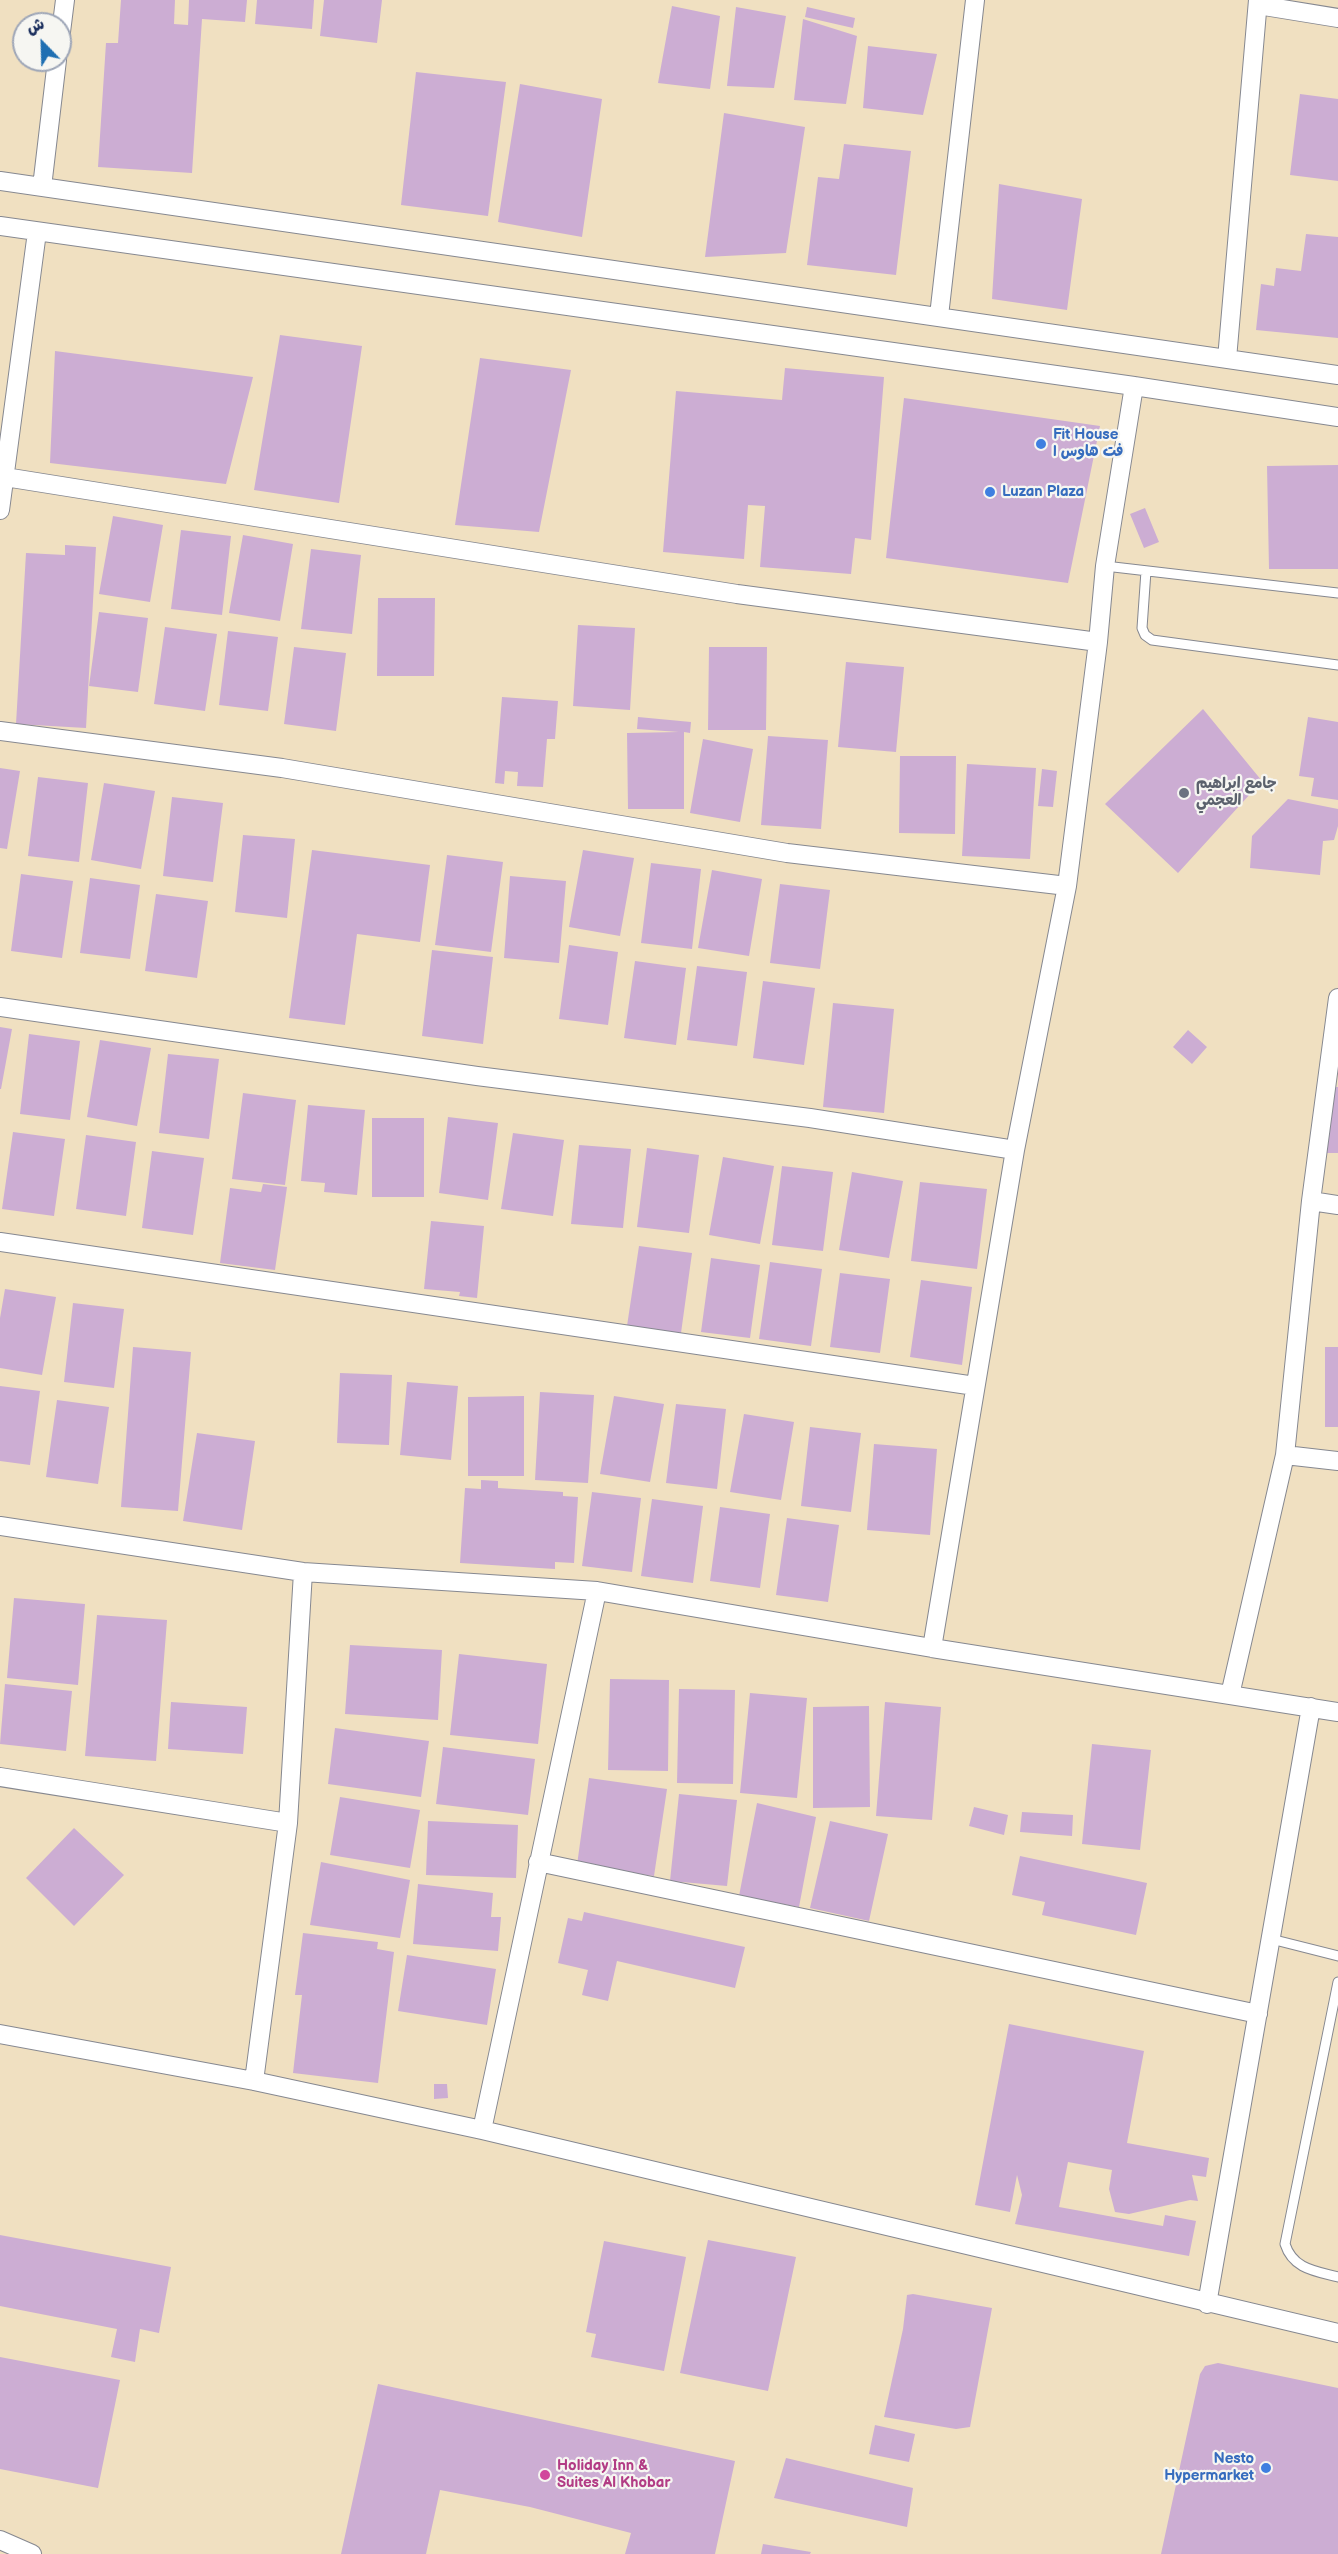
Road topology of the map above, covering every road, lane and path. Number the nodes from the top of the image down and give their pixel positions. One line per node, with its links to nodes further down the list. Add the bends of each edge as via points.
1 (975, 0): 9 (street)
2 (1258, 3): 3 (street); 10 (street)
3 (1338, 18)
4 (56, 72): 6 (street)
5 (0, 181): 6 (street)
6 (42, 187): 9 (street)
7 (0, 226): 8 (street)
8 (37, 232): 12 (street); 14 (street)
9 (939, 316): 10 (street)
10 (1227, 359): 11 (street)
11 (1338, 375)
12 (1134, 386): 13 (street); 16 (street)
13 (1338, 417)
14 (5, 477): 15 (street); 19 (street, via 736,594)
15 (0, 510)
16 (1105, 567): 17 (lane); 19 (street)
17 (1146, 571): 18 (lane); 20 (lane, via 1142,628 1152,640)
18 (1338, 593)
19 (1098, 642): 22 (street)
20 (1338, 665)
21 (0, 731): 22 (street, via 282,768 787,853)
22 (1067, 886): 25 (street)
23 (1338, 998): 26 (street)
24 (0, 1007): 25 (street, via 477,1076 810,1118)
25 (1015, 1150): 29 (street)
26 (1311, 1201): 27 (street); 30 (street)
27 (1338, 1205)
28 (0, 1242): 29 (street)
29 (975, 1386): 35 (street)
30 (1285, 1455): 31 (street); 36 (street)
31 (1338, 1461)
32 (0, 1526): 33 (street)
33 (303, 1572): 34 (street); 40 (street)
34 (597, 1591): 35 (street); 41 (street)
35 (933, 1648): 36 (street)
36 (1230, 1695): 37 (street)
37 (1311, 1707): 38 (street); 42 (street)
38 (1338, 1712)
39 (1, 1781): 40 (street)
40 (288, 1823): 47 (street)
41 (538, 1862): 45 (street); 48 (street)
42 (1271, 1939): 43 (lane); 45 (street)
43 (1338, 1956)
44 (1338, 1982): 49 (lane, via 1285,2244 1289,2257 1302,2267)
45 (1258, 2014): 50 (street)
46 (0, 2034): 47 (street)
47 (254, 2081): 48 (street)
48 (482, 2130): 50 (street)
49 (1338, 2277)
50 (1207, 2304): 51 (street)
51 (1338, 2333)
52 (0, 2540): 53 (street)
53 (32, 2554)

